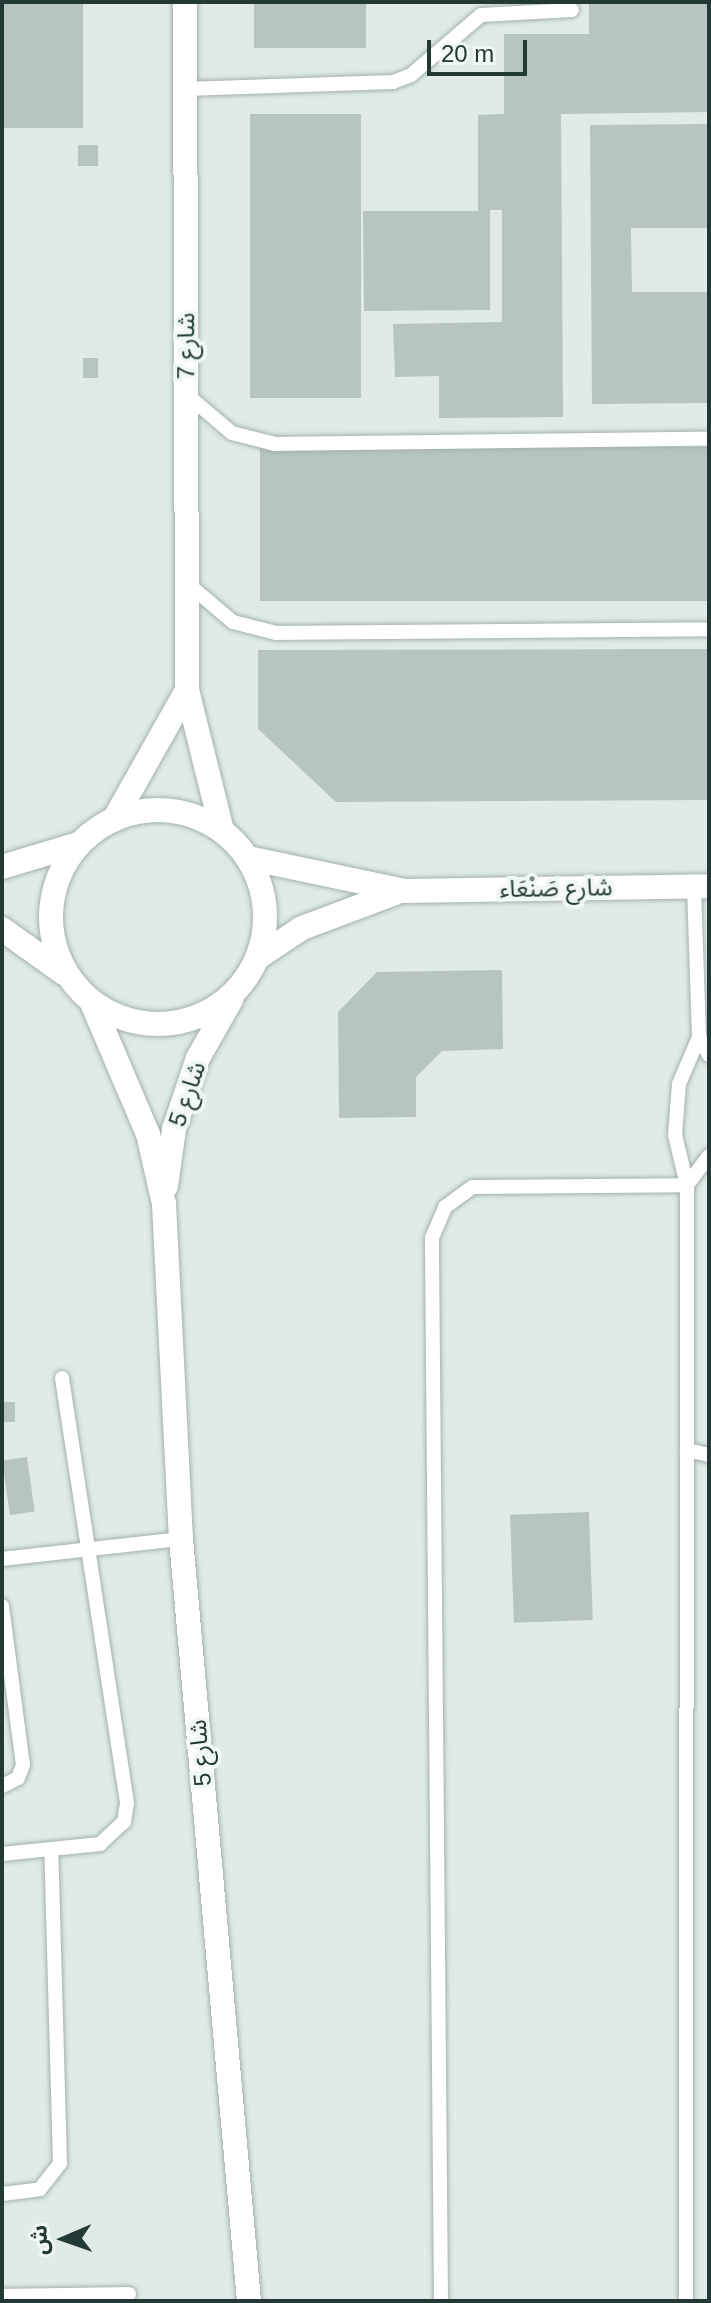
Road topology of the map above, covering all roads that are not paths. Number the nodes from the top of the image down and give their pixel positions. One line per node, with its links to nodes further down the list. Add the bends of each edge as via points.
1 (185, 2): 3 (street, شارع 7)
2 (572, 10): 3 (lane, via 481,15 463,24 411,75 393,82)
3 (185, 89): 4 (street, شارع 7)
4 (186, 394): 5 (lane, via 232,433 275,444); 6 (street, شارع 7)
5 (709, 439)
6 (187, 583): 7 (lane, via 233,622 276,633); 8 (street, شارع 7)
7 (709, 629)
8 (187, 690): 9 (street, شارع 7); 10 (street, شارع 7)
9 (115, 818): 10 (street, via 170,810); 11 (street)
10 (222, 830): 12 (street)
11 (78, 844): 13 (street); 18 (street, via 59,873 50,907 53,942)
12 (248, 858): 15 (street, شارع صَنْعَاء); 17 (street, via 262,890 265,924)
13 (2, 867)
14 (702, 886): 15 (street, شارع صَنْعَاء); 21 (lane)
15 (404, 891): 17 (street, شارع صَنْعَاء, via 302,928)
16 (2, 929): 18 (street)
17 (257, 958): 19 (street)
18 (66, 974): 20 (street)
19 (235, 992): 20 (street, via 203,1015 166,1025 127,1021); 25 (street, شارع 5, via 198,1058 174,1129)
20 (92, 1003): 25 (street, شارع 5, via 129,1080)
21 (699, 1037): 22 (lane); 24 (lane, via 679,1084 675,1135)
22 (709, 1055)
23 (709, 1156): 24 (lane)
24 (687, 1185): 27 (lane); 41 (lane, via 473,1187 445,1207 432,1238)
25 (164, 1204): 29 (street, شارع 5)
26 (62, 1378): 30 (lane)
27 (687, 1450): 28 (lane); 42 (lane)
28 (709, 1455)
29 (181, 1539): 30 (lane); 40 (street, شارع 5)
30 (88, 1549): 31 (lane); 35 (lane, via 127,1803 124,1822 100,1844)
31 (2, 1559)
32 (2, 1606): 33 (lane)
33 (9, 1718): 34 (lane, via 23,1765 18,1778)
34 (2, 1786)
35 (51, 1850): 36 (lane); 37 (lane, via 60,2163 40,2189)
36 (2, 1854)
37 (2, 2194)
38 (129, 2294): 39 (lane)
39 (2, 2296)
40 (249, 2301)
41 (441, 2301)
42 (686, 2301)

